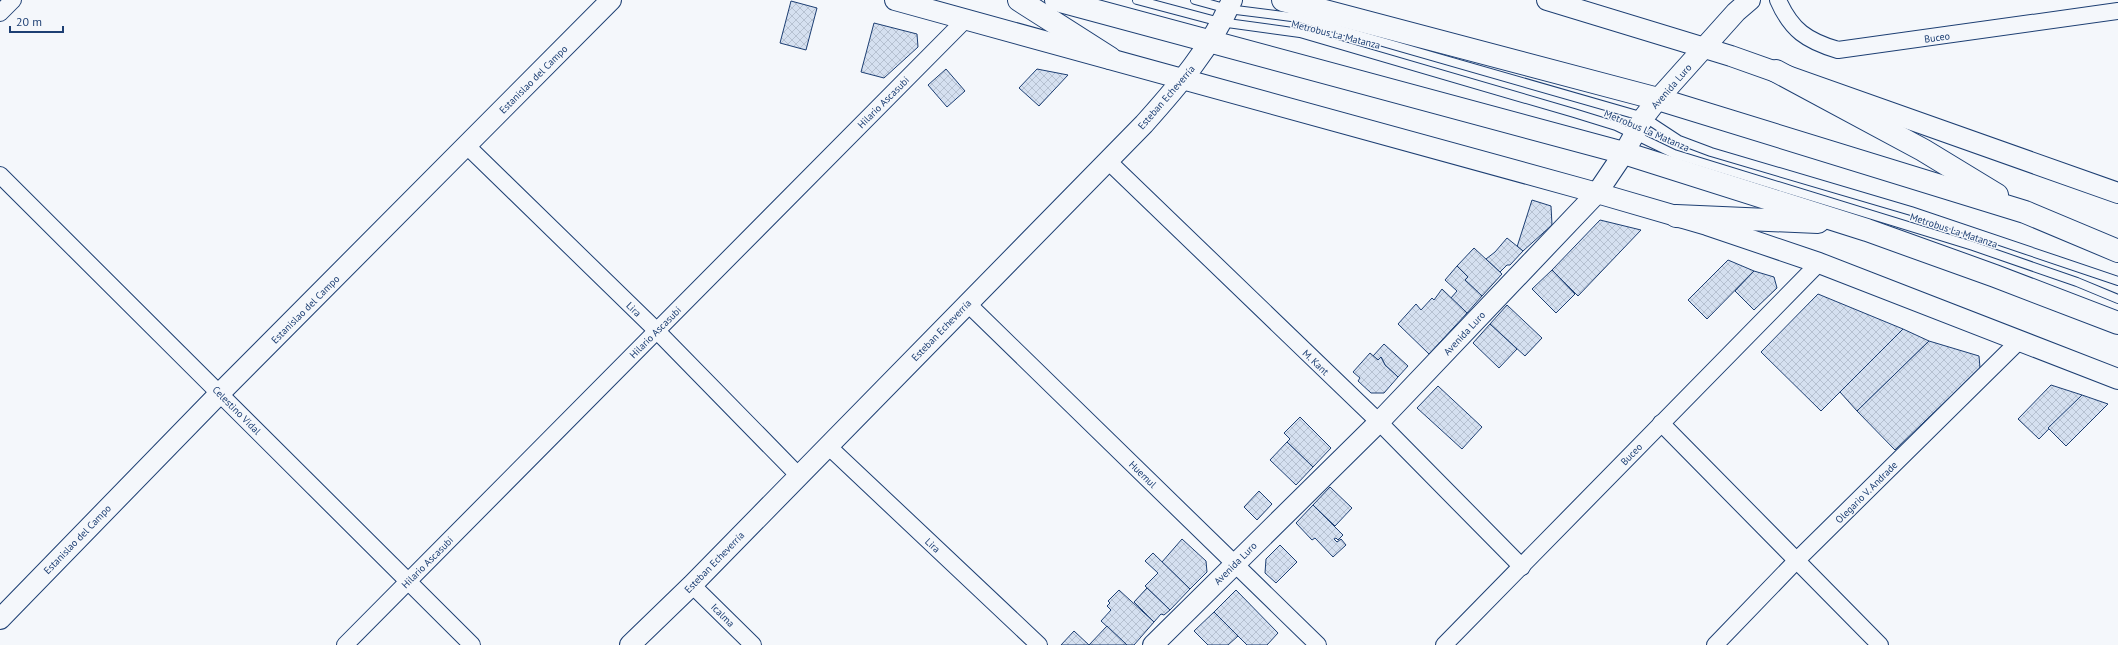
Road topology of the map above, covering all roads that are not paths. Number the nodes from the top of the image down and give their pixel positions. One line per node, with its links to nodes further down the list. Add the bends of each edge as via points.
1 (13, 0): 14 (street)
2 (611, 0): 24 (street, Estanislao del Campo)
3 (895, 0): 15 (street)
4 (1019, 0): 18 (highway)
5 (1056, 0): 16 (highway)
6 (1137, 0): 12 (lane, Metrobus La Matanza)
7 (1195, 0): 12 (lane, Metrobus La Matanza)
8 (1283, 0): 21 (highway)
9 (1547, 0): 17 (street)
10 (1750, 0): 17 (street, Avenida Luro)
11 (1778, 0): 13 (street, Buceo, via 1796,30 1816,44 1838,50)
12 (1227, 10): 16 (street, Esteban Echeverría); 22 (lane, Metrobus La Matanza, via 1299,18); 23 (lane, Metrobus La Matanza, via 1616,126)
13 (2118, 11)
14 (0, 13)
15 (966, 20): 18 (street); 38 (street, Hilario Ascasubi)
16 (1210, 43): 20 (street, Esteban Echeverría); 23 (highway)
17 (1704, 47): 19 (street); 21 (street, Avenida Luro)
18 (1110, 58): 20 (street)
19 (1776, 71): 28 (street); 29 (highway, via 1923,150)
20 (1185, 79): 25 (street, Esteban Echeverría); 27 (street)
21 (1658, 99): 22 (street, Avenida Luro); 29 (highway)
22 (1644, 117): 23 (street, Avenida Luro); 34 (lane, Metrobus La Matanza, via 1679,140 1711,152 1911,211)
23 (1630, 144): 27 (street, Avenida Luro); 31 (highway); 35 (lane, Metrobus La Matanza, via 1674,154 1973,246)
24 (467, 146): 38 (street, Lira); 41 (street, Estanislao del Campo)
25 (1108, 161): 36 (street, Esteban Echeverría); 42 (street, M. Kant)
26 (0, 175): 41 (street, Celestino Vidal)
27 (1597, 192): 30 (street); 42 (street, Avenida Luro)
28 (2118, 193)
29 (2025, 212): 32 (highway)
30 (1676, 216): 31 (highway); 33 (street)
31 (1848, 223): 37 (highway)
32 (2118, 251)
33 (1819, 263): 39 (street); 43 (street, Buceo)
34 (2118, 281)
35 (2118, 299)
36 (967, 303): 44 (street, Esteban Echeverría); 47 (street, Huemul)
37 (2118, 323)
38 (657, 331): 45 (street, Lira); 49 (street, Hilario Ascasubi)
39 (2020, 340): 40 (street); 46 (street, Olegario V. Andrade)
40 (2118, 379)
41 (220, 393): 49 (street, Celestino Vidal); 51 (street, Estanislao del Campo)
42 (1379, 422): 47 (street, Avenida Luro); 48 (street, M. Kant)
43 (1661, 423): 46 (street); 48 (street, Buceo)
44 (828, 446): 45 (street, Esteban Echeverría); 56 (street, Lira)
45 (798, 475): 50 (street, Esteban Echeverría)
46 (1797, 560): 60 (street, Olegario V. Andrade); 61 (street)
47 (1235, 562): 57 (street, Avenida Luro); 58 (street, Huemul)
48 (1522, 567): 59 (street, Buceo)
49 (408, 580): 52 (street, Hilario Ascasubi); 53 (street, Celestino Vidal)
50 (692, 585): 54 (street, Esteban Echeverría); 55 (street, Icalma)
51 (0, 619)
52 (345, 645)
53 (472, 645)
54 (630, 645)
55 (753, 645)
56 (1039, 645)
57 (1153, 645)
58 (1318, 645)
59 (1444, 645)
60 (1715, 645)
61 (1880, 645)

